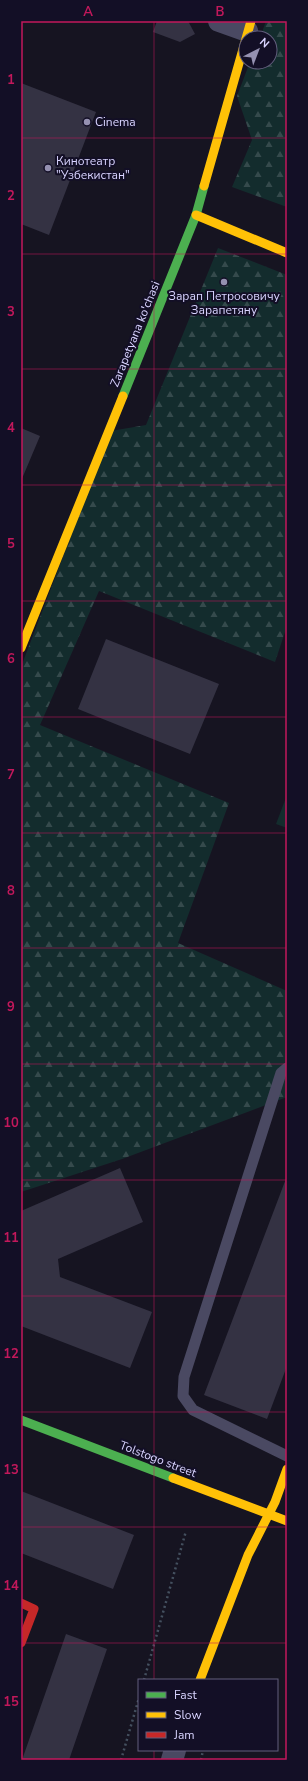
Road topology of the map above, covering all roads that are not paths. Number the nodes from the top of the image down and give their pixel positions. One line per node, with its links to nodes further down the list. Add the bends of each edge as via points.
1 (219, 21): 2 (street)
2 (249, 26): 3 (street, Zarapetyana ko'chasi)
3 (196, 214): 4 (street); 5 (street, Zarapetyana ko'chasi)
4 (287, 252)
5 (21, 648)
6 (287, 1068): 8 (lane, via 281,1073 184,1377 183,1396 193,1410)
7 (21, 1420): 10 (street, Tolstogo street)
8 (287, 1456)
9 (287, 1469): 10 (street)
10 (269, 1514): 11 (street, Tolstogo street); 14 (street, via 249,1554)
11 (287, 1521)
12 (21, 1603): 13 (street, via 34,1609)
13 (21, 1643)
14 (200, 1679)

